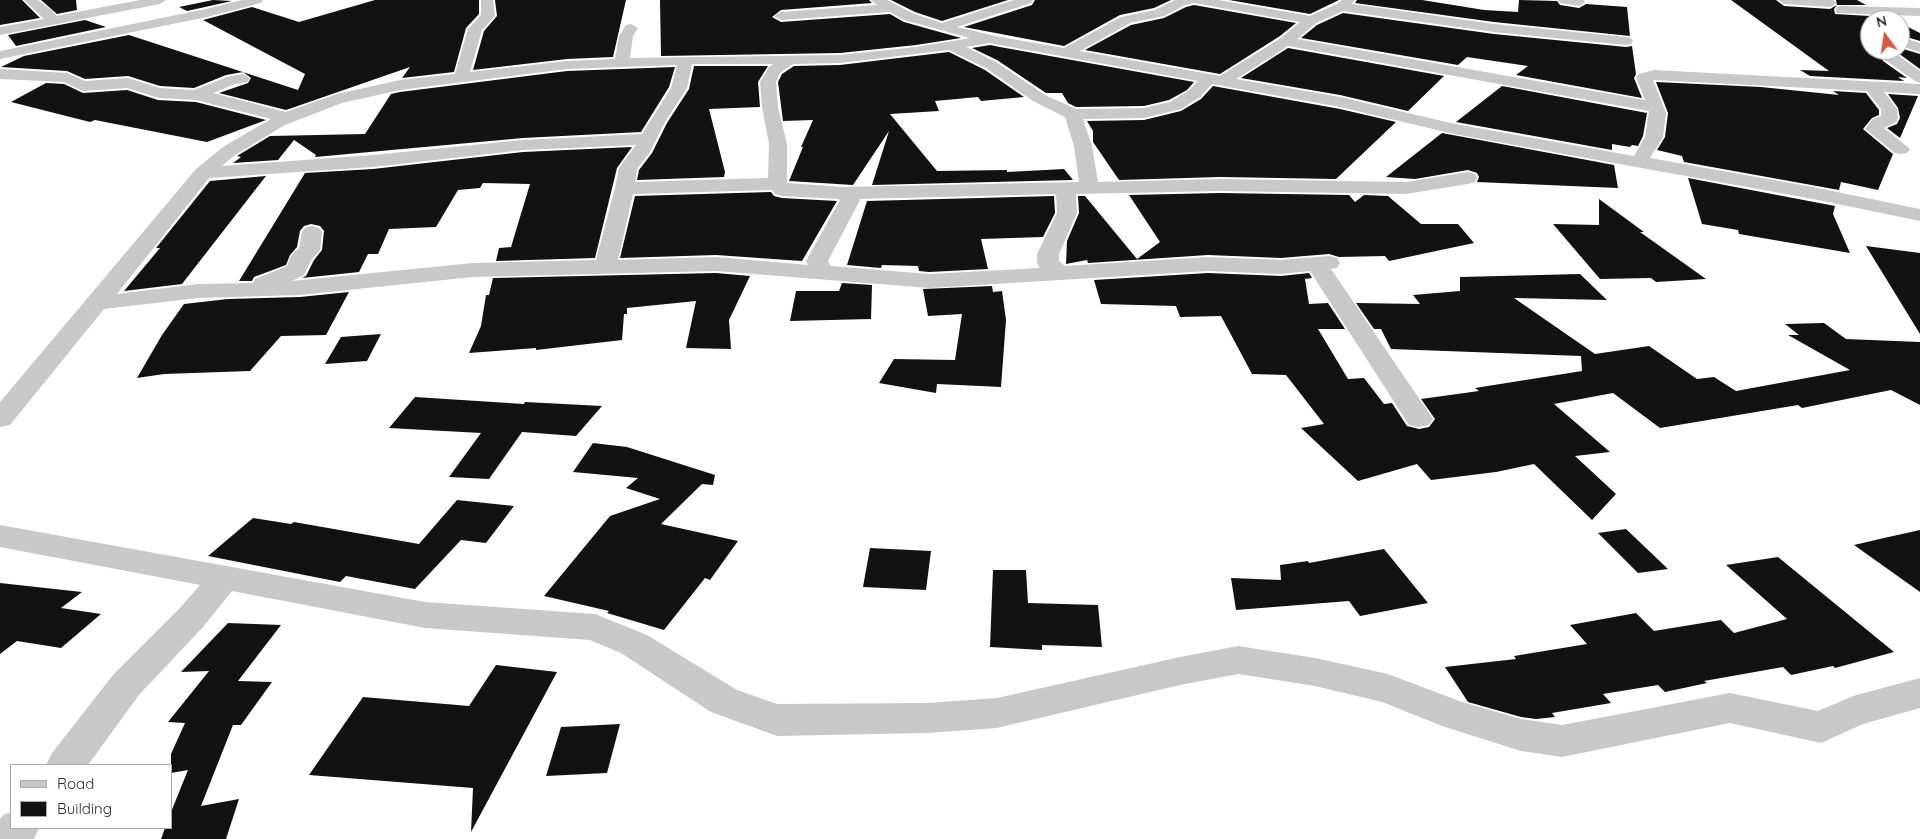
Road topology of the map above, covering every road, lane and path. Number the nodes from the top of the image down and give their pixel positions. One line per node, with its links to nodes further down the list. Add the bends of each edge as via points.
1 (30, 0): 18 (street)
2 (160, 0): 18 (street)
3 (257, 0): 28 (street)
4 (487, 0): 34 (street, via 488,16 475,29)
5 (1027, 0): 20 (street)
6 (1191, 0): 27 (street, via 1159,14 1126,20)
7 (1196, 0): 19 (street)
8 (1564, 0): 11 (street)
9 (1784, 0): 10 (street)
10 (1829, 1): 14 (street)
11 (1579, 2)
12 (884, 4): 16 (street); 20 (street, via 909,17)
13 (1345, 4): 19 (street); 25 (street, via 1504,29)
14 (1842, 10): 15 (street); 17 (street)
15 (1920, 12)
16 (781, 16)
17 (1860, 19)
18 (51, 20): 22 (street)
19 (1311, 20): 24 (street)
20 (942, 27): 23 (street)
21 (631, 28): 32 (street, via 626,36)
22 (0, 31)
23 (989, 38): 26 (street); 27 (street)
24 (1286, 41): 37 (street); 41 (street)
25 (1626, 41)
26 (952, 46): 30 (street, via 840,59); 42 (street, via 990,65 1039,98)
27 (1066, 53): 37 (street)
28 (0, 56)
29 (686, 60): 30 (street); 32 (street); 44 (street, via 679,88)
30 (789, 60): 49 (street, via 774,70 768,82 778,144)
31 (1895, 60): 35 (street)
32 (622, 61): 34 (street)
33 (0, 74): 40 (street, via 67,78 83,86 128,83 159,93)
34 (461, 78): 43 (street, via 369,91 337,99)
35 (1920, 78)
36 (242, 79): 40 (street)
37 (1216, 79): 42 (street, via 1175,106 1144,113); 46 (street, via 1387,112 1454,129)
38 (1872, 87): 39 (street); 41 (street, via 1654,75 1644,78); 45 (street, via 1889,109 1890,118 1874,129)
39 (1920, 90)
40 (196, 95): 43 (street)
41 (1656, 107): 46 (street, via 1654,137)
42 (1073, 114): 50 (street, via 1084,146)
43 (288, 118): 47 (street, via 230,151)
44 (649, 139): 47 (street, via 523,145 373,161); 51 (street, via 628,168)
45 (1901, 149)
46 (1638, 162): 54 (street)
47 (203, 173): 60 (street)
48 (1468, 178): 50 (street, via 1406,188)
49 (777, 184): 51 (street); 53 (street, via 782,190)
50 (1089, 187): 52 (street)
51 (625, 188): 56 (street)
52 (1066, 189): 53 (street); 58 (street, via 1067,213 1048,254 1048,263)
53 (844, 193): 57 (street, via 850,200 816,261)
54 (1920, 215)
55 (312, 232): 59 (street, via 309,250 302,256 296,270)
56 (605, 267): 57 (street, via 716,264); 59 (street, via 473,270 300,288)
57 (822, 272): 58 (street, via 929,281)
58 (1059, 272): 62 (street, via 1208,264 1281,267 1322,263)
59 (252, 288): 60 (street)
60 (97, 303): 61 (street)
61 (0, 419)
62 (1419, 419)
63 (0, 536): 64 (street)
64 (225, 577): 65 (street, via 425,614 594,626 634,644 724,701 777,720 927,718 997,713 1238,660 1315,672 1388,689 1455,715 1512,732 1562,741 1730,708 1821,727 1853,711); 66 (street, via 126,686)
65 (1920, 693)
66 (67, 764)

